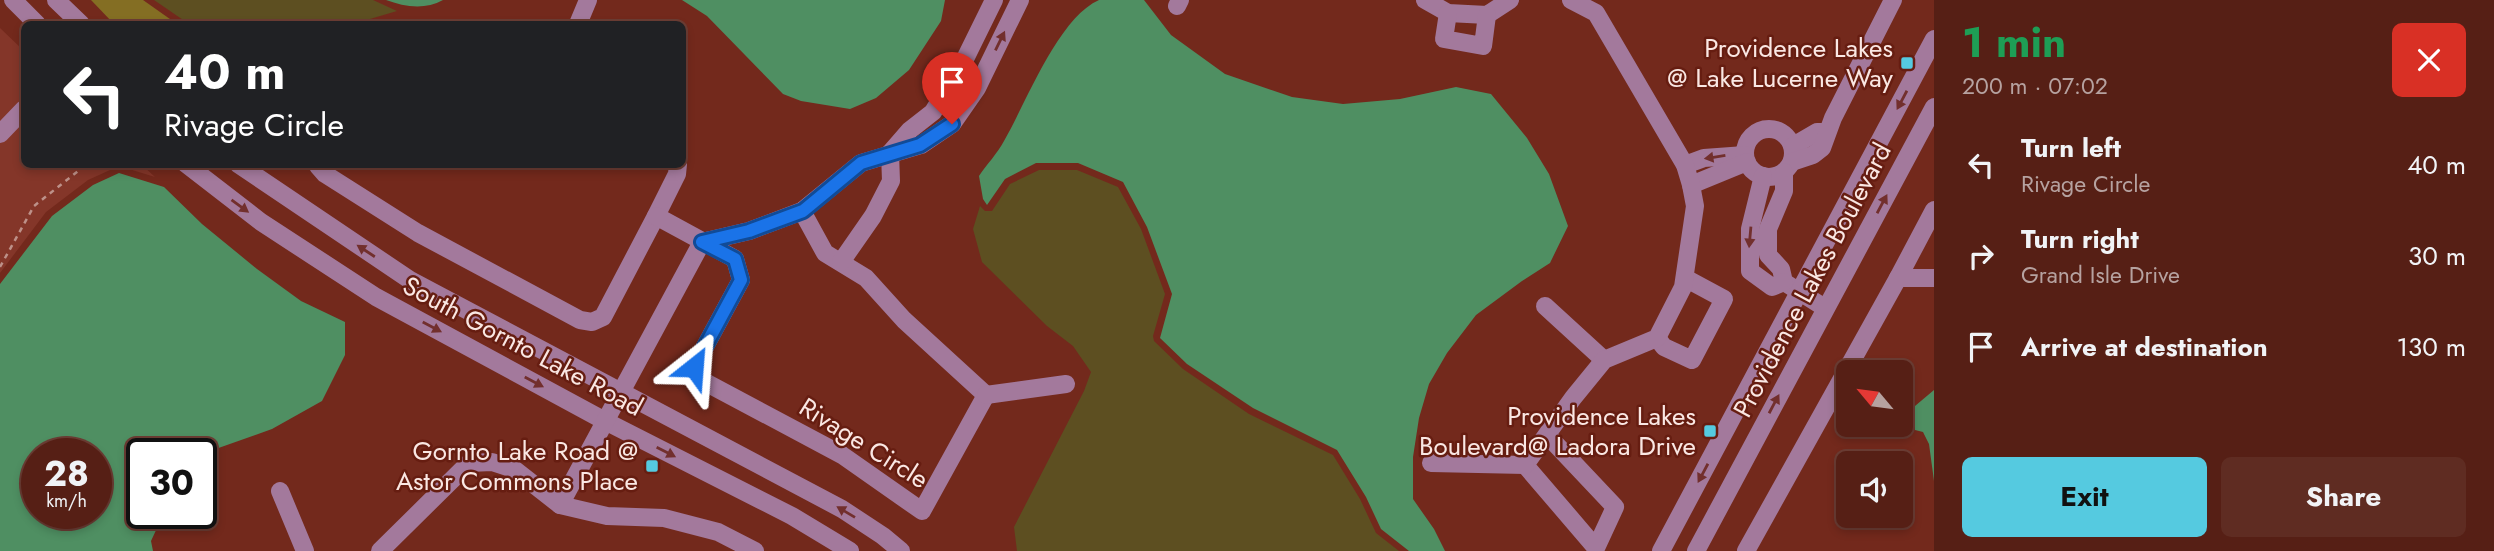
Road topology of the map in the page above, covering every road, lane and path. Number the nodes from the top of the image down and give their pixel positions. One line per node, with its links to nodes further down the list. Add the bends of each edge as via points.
1 (13, 0): 12 (street)
2 (56, 0): 13 (street)
3 (588, 0): 14 (street)
4 (994, 0): 16 (street)
5 (1020, 0): 17 (street, one-way to 5)
6 (1425, 0): 10 (street)
7 (1510, 0): 11 (street)
8 (1572, 0): 24 (street, via 1596,13)
9 (1893, 0): 23 (street, via 1822,148 1813,155)
10 (1448, 13): 11 (street); 11 (street, via 1444,39 1483,46)
11 (1487, 15)
12 (34, 21)
13 (78, 21)
14 (579, 21)
15 (1934, 39): 42 (street, Providence Lakes Boulevard, one-way to 42)
16 (967, 56): 17 (street); 21 (street, via 933,112)
17 (987, 67): 21 (street, via 952,124 920,145)
18 (1934, 107): 44 (street, Providence Lakes Boulevard, one-way to 18)
19 (21, 112): 20 (street)
20 (0, 134)
21 (890, 153): 33 (street, via 861,163); 36 (street, via 891,181)
22 (1746, 158): 23 (street, via 1745,147 1754,133 1769,128 1784,133); 24 (street, one-way to 24, via 1704,158); 30 (street); 31 (street)
23 (1789, 160): 30 (street, via 1777,176); 41 (street, via 1784,191 1768,229 1768,255 1781,269)
24 (1685, 164): 31 (street)
25 (82, 168): 37 (path, via 34,206)
26 (191, 168): 50 (street, South Gornto Lake Road, one-way to 50, via 261,222 376,297)
27 (244, 168): 48 (street, South Gornto Lake Road, one-way to 27, via 410,280)
28 (320, 168): 34 (street, via 418,233 592,323 603,317)
29 (678, 168): 34 (street)
30 (1762, 176): 41 (street, one-way to 41, via 1750,229 1750,271 1772,286)
31 (1691, 185): 38 (street, via 1695,206)
32 (1934, 210): 39 (street)
33 (803, 211): 35 (street); 36 (street, via 825,253)
34 (656, 216): 35 (street, Rivage Circle)
35 (702, 242): 48 (street); 49 (street, Rivage Circle, via 735,259 741,280 694,367 703,381 842,455 922,512)
36 (841, 262): 49 (street, via 866,278 904,320)
37 (0, 267)
38 (1685, 278): 45 (street); 45 (street, via 1724,299 1692,360 1664,347)
39 (1898, 278): 40 (street); 63 (street)
40 (1934, 278)
41 (1784, 282): 42 (street)
42 (1801, 292): 44 (street); 61 (street, Providence Lakes Boulevard, one-way to 61)
43 (1545, 306): 46 (street)
44 (1825, 308): 62 (street, Providence Lakes Boulevard, one-way to 44)
45 (1657, 338): 46 (street)
46 (1604, 359): 51 (street)
47 (1066, 384): 49 (street)
48 (621, 392): 50 (street); 60 (street, South Gornto Lake Road, one-way to 48, via 842,509)
49 (986, 395)
50 (606, 421): 55 (street); 59 (street, South Gornto Lake Road, one-way to 59, via 792,516)
51 (1548, 436): 53 (street); 53 (street, via 1615,507 1595,548)
52 (1431, 463): 53 (street)
53 (1525, 466)
54 (281, 491): 56 (street)
55 (560, 505): 57 (street, via 514,469 492,462 469,463); 58 (street, via 607,516 664,518 718,533)
56 (305, 551)
57 (380, 551)
58 (755, 551)
59 (850, 551)
60 (901, 551)
61 (1661, 551)
62 (1696, 551)
63 (1746, 551)

